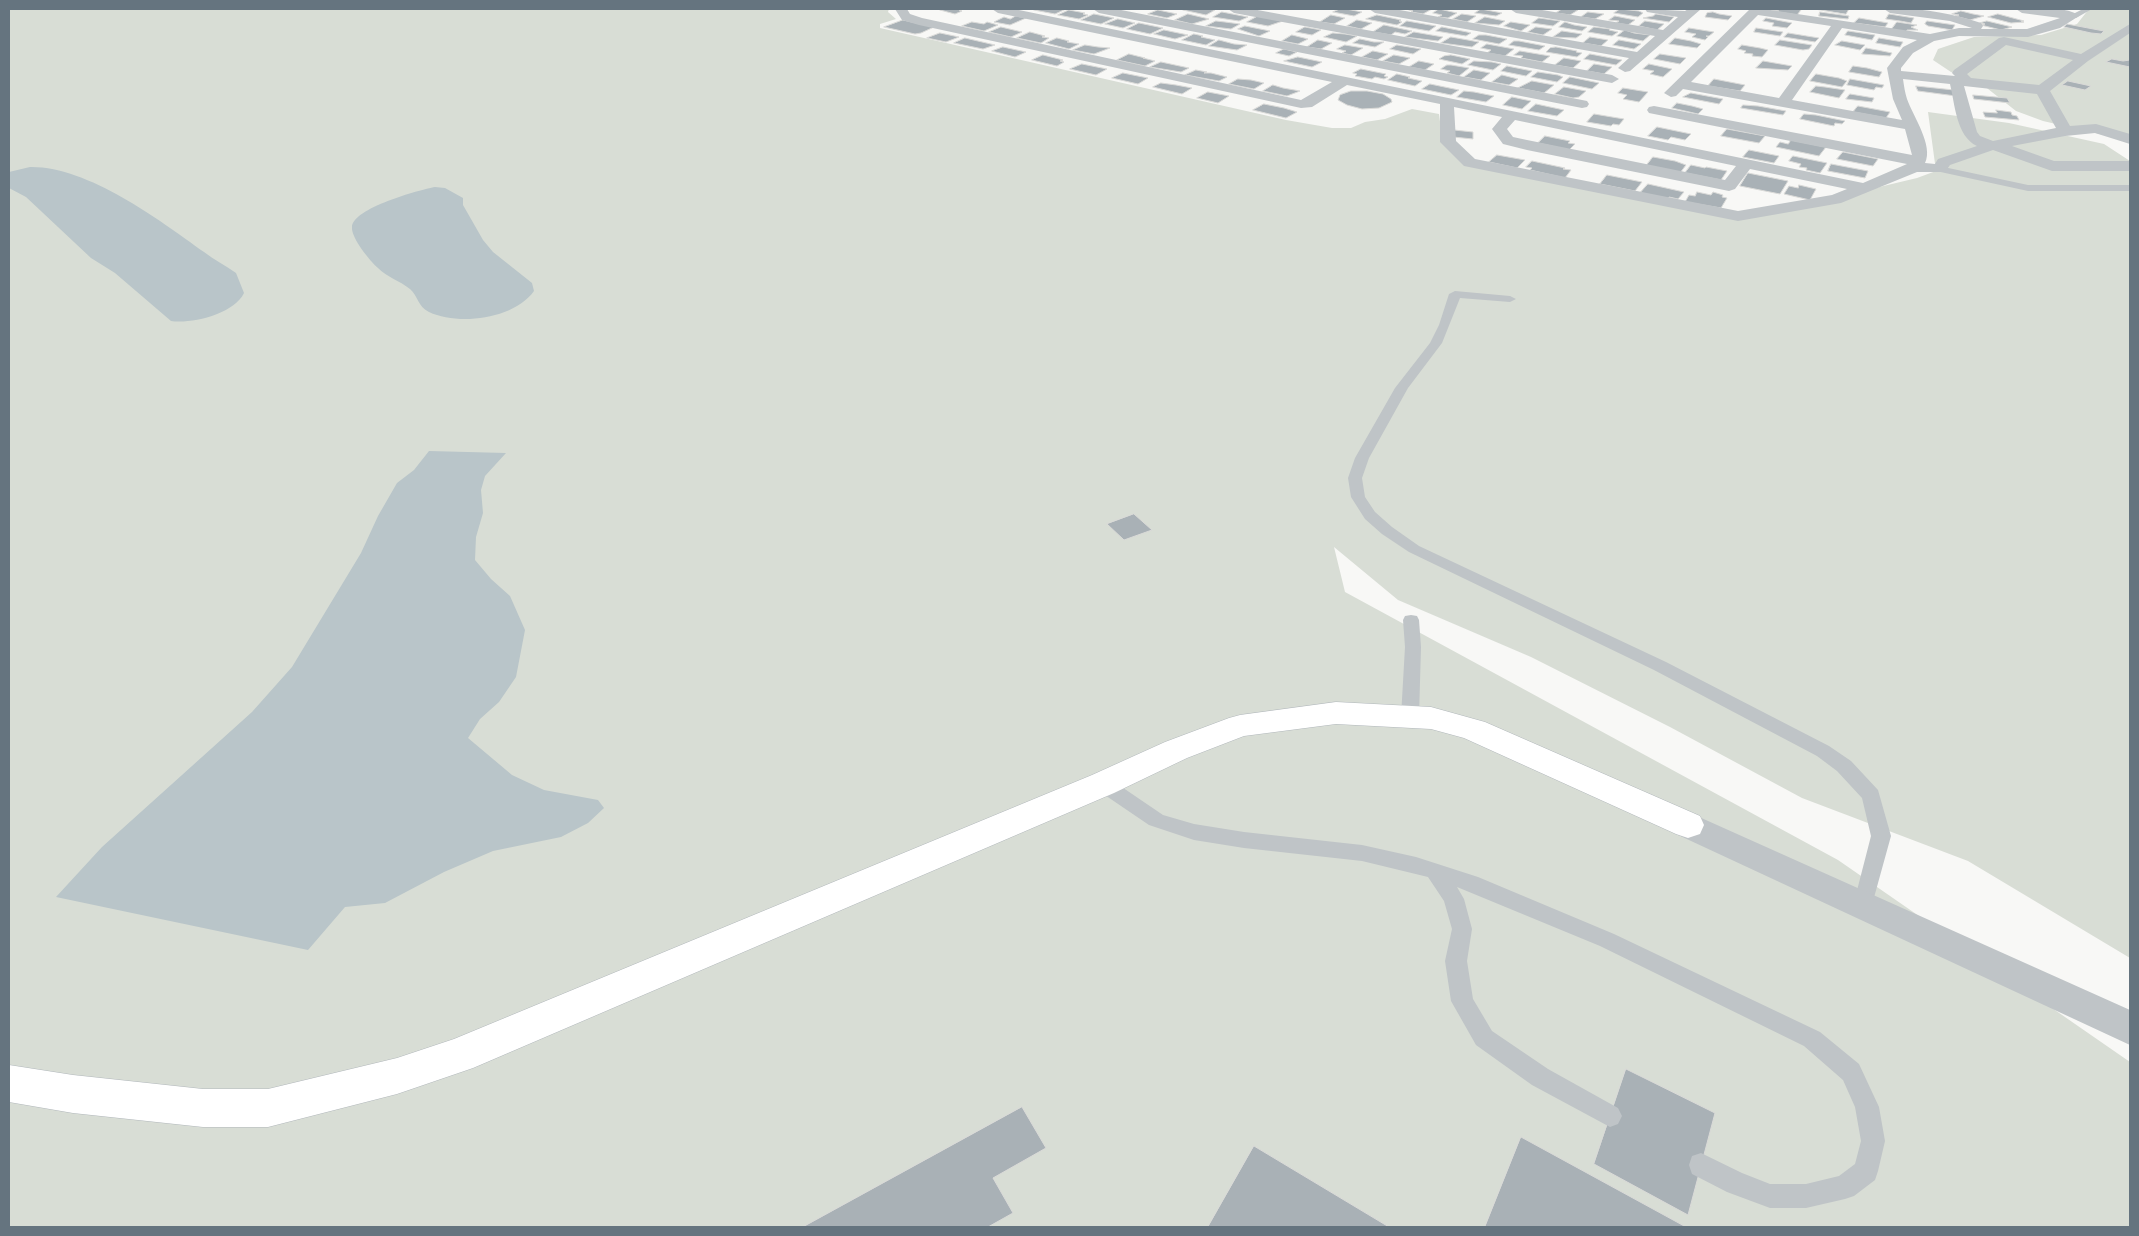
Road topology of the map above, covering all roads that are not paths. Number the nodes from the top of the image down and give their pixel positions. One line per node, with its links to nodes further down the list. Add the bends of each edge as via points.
1 (901, 9): 26 (street, via 906,17 920,21)
2 (998, 9): 21 (street)
3 (1100, 9): 22 (street)
4 (1234, 9): 15 (street)
5 (1375, 9): 23 (street)
6 (1516, 9): 19 (street)
7 (1651, 9): 12 (street)
8 (1890, 9): 18 (street, via 1952,18)
9 (2022, 9): 14 (street)
10 (2088, 9): 14 (lane)
11 (1756, 10): 16 (street); 31 (street)
12 (1692, 12): 19 (street)
13 (1318, 13): 15 (street)
14 (2073, 16): 18 (street, via 2028,33)
15 (1303, 21): 22 (street); 28 (street)
16 (1839, 24): 20 (street); 35 (street)
17 (2130, 28): 25 (street)
18 (1991, 32): 20 (street, via 1960,32)
19 (1666, 34): 23 (street)
20 (1930, 38): 27 (street, via 1908,50 1894,68)
21 (1149, 39): 24 (street); 26 (street)
22 (1266, 41): 24 (street); 33 (street)
23 (1639, 56): 28 (street)
24 (1236, 57): 29 (street)
25 (2083, 58): 30 (street, via 2004,42 1959,73); 32 (street)
26 (1102, 60): 29 (street, via 1300,104 1307,104)
27 (1894, 74): 30 (street); 39 (street, via 1900,99)
28 (1612, 79): 33 (street)
29 (1344, 80): 34 (street)
30 (1961, 81): 32 (street); 43 (street, via 1970,133 1975,139)
31 (1681, 84): 35 (street); 37 (street)
32 (2042, 90): 40 (street)
33 (1590, 98): 38 (street)
34 (1446, 101): 36 (street); 48 (street, via 1448,142 1470,163 1738,216 1835,199)
35 (1783, 102): 39 (street)
36 (1512, 115): 38 (street); 44 (street, via 1499,129 1508,141 1526,145 1729,186)
37 (1647, 117): 41 (street); 45 (street)
38 (1558, 124): 41 (street)
39 (1912, 126): 45 (street, via 1920,153)
40 (2065, 131): 42 (street, via 2096,128); 43 (street)
41 (1626, 138): 44 (street)
42 (2130, 139)
43 (1993, 146): 46 (street, via 2052,166); 47 (street, via 1944,162)
44 (1746, 164): 48 (street)
45 (1916, 164): 47 (street); 48 (street)
46 (2130, 166)
47 (1939, 168): 49 (lane, via 2028,188)
48 (1865, 188)
49 (2130, 188)
50 (1510, 299): 55 (lane, via 1455,294 1435,345 1402,387 1376,429 1358,468 1355,487 1366,512 1385,530 1414,549 1660,666 1824,751 1844,766 1871,795 1881,836)
51 (1411, 620): 52 (lane)
52 (1410, 717): 53 (street, via 1336,713 1240,726 1176,750); 55 (street, via 1431,718 1474,730)
53 (1103, 784): 54 (lane, via 1156,820 1194,832 1362,853); 57 (street, via 459,1054 397,1076 268,1108 203,1108)
54 (1435, 871): 58 (lane, via 1454,899 1462,929 1456,961 1462,1001 1484,1038 1540,1078); 59 (lane, via 1607,940 1812,1039 1851,1072 1868,1107 1873,1141 1866,1171 1845,1187 1806,1196 1770,1196)
55 (1863, 906): 56 (street)
56 (2130, 1028)
57 (9, 1084)
58 (1610, 1116)
59 (1701, 1165)

